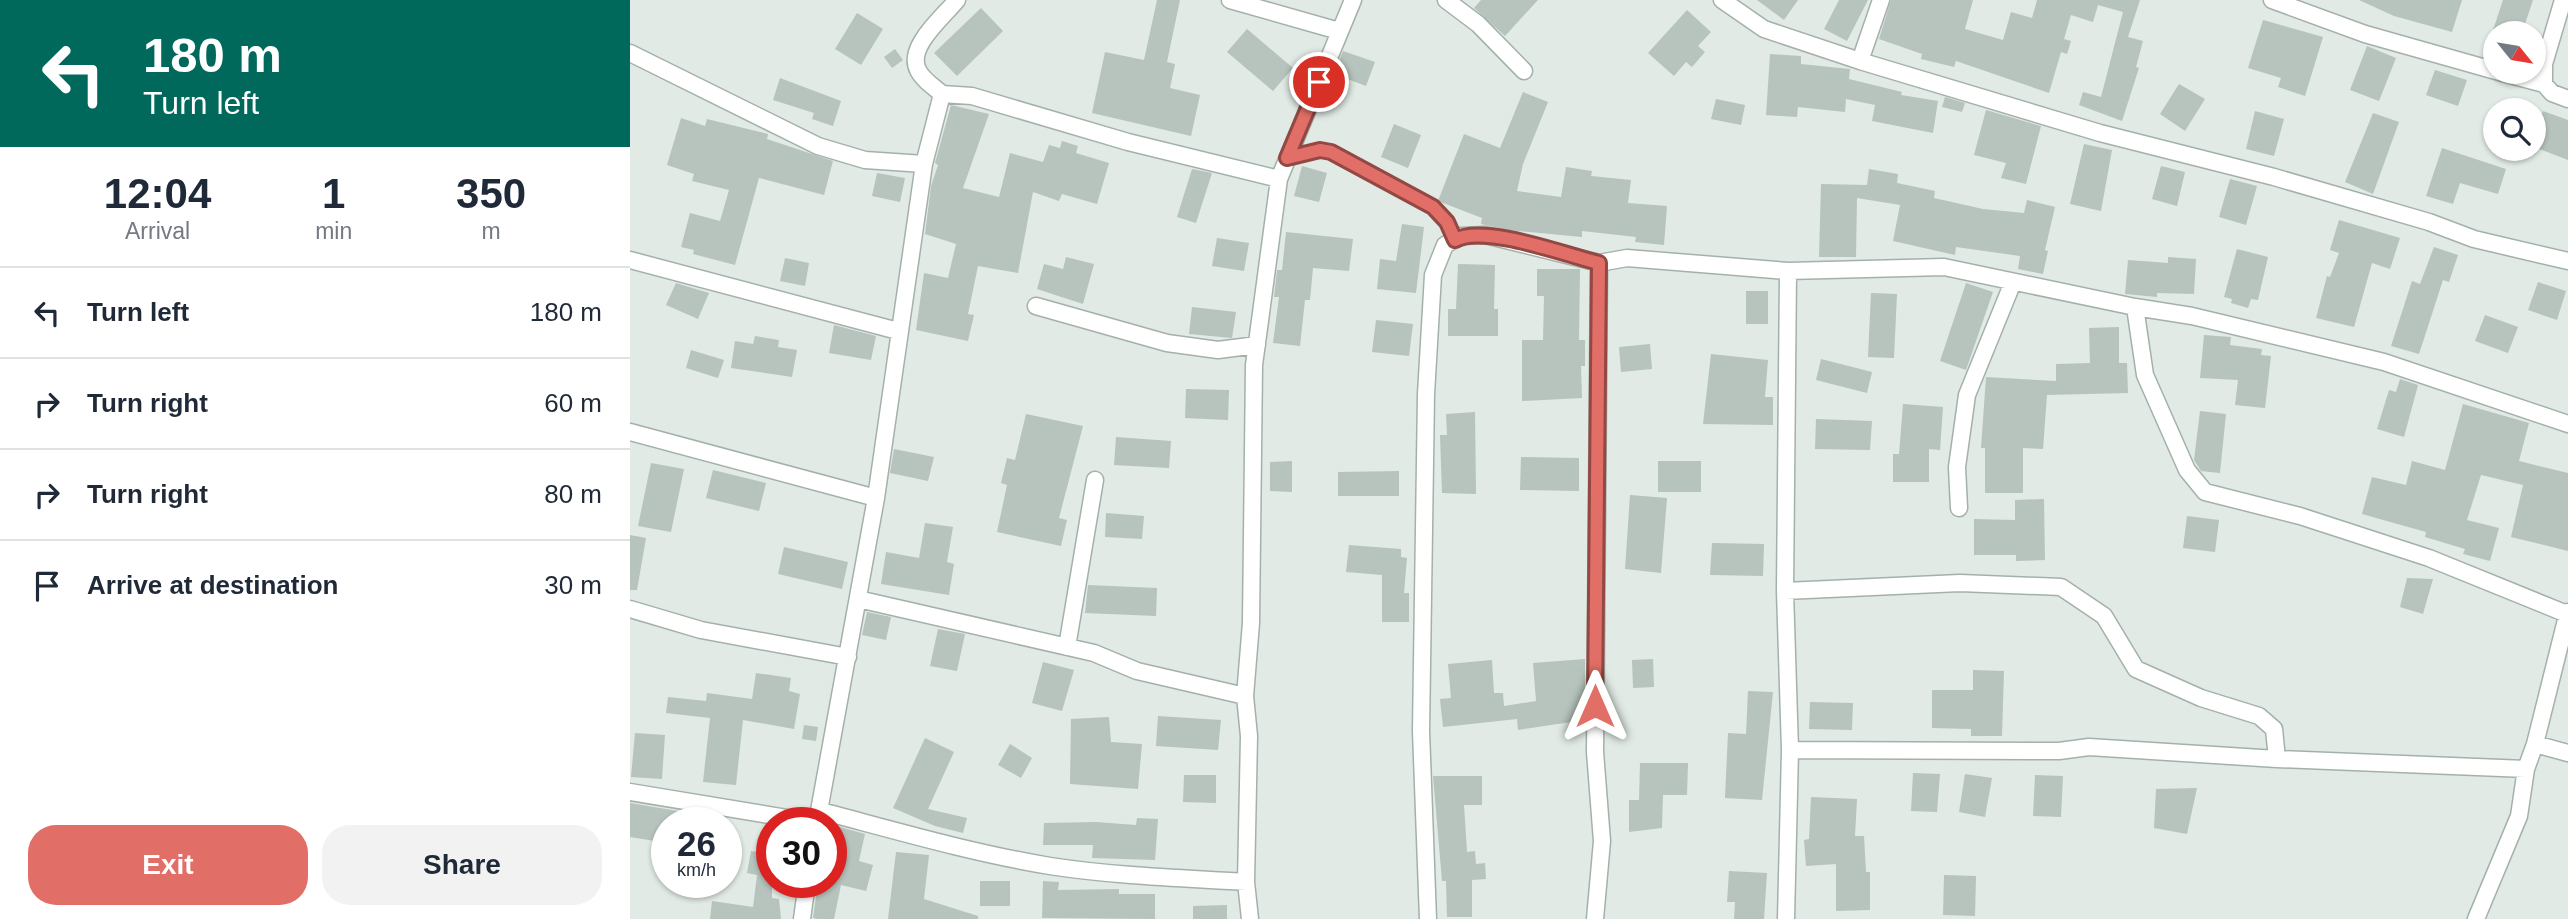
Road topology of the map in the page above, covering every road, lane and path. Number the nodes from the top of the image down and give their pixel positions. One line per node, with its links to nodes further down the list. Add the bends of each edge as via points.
1 (957, 0): 16 (street, via 918,48 915,59 918,71)
2 (1230, 0): 9 (street)
3 (1353, 0): 9 (street)
4 (1446, 0): 14 (street, via 1478,24)
5 (1722, 0): 12 (street, via 1765,29)
6 (1881, 0): 12 (street)
7 (2272, 0): 13 (street, via 2365,34)
8 (2563, 0): 11 (street)
9 (1339, 31): 18 (street)
10 (630, 53): 19 (street, via 818,146 865,160)
11 (2546, 57)
12 (1860, 61): 23 (street, via 2100,133 2274,177 2474,239)
13 (2483, 67)
14 (1524, 71)
15 (2544, 84): 17 (street)
16 (942, 94): 19 (street); 20 (street, via 972,96 1128,142)
17 (2568, 99)
18 (1287, 158): 20 (street); 21 (lane, via 1331,152 1433,207)
19 (925, 164): 29 (street)
20 (1279, 179): 30 (street)
21 (1455, 240): 24 (street, via 1485,235); 56 (street, via 1445,246 1433,275 1426,394 1422,732)
22 (630, 260): 29 (street)
23 (2568, 261)
24 (1599, 263): 25 (street, via 1627,258); 57 (street, via 1595,752 1602,841)
25 (1788, 271): 26 (street, via 1944,267); 36 (street)
26 (2013, 282): 28 (street); 35 (street, via 1967,395 1956,467)
27 (1036, 306): 30 (street, via 1167,343 1218,350)
28 (2135, 307): 31 (street, via 2192,316 2384,362); 39 (street, via 2146,375 2187,470 2206,492 2300,516 2429,558)
29 (898, 331): 34 (street)
30 (1257, 345): 42 (street, via 1251,623)
31 (2568, 424)
32 (630, 432): 34 (street)
33 (1095, 480): 40 (street)
34 (876, 498): 37 (street)
35 (1959, 508)
36 (1785, 591): 44 (street); 46 (street, via 1960,583 2060,587 2104,616 2136,668 2201,698 2259,716 2274,729)
37 (858, 599): 40 (street); 41 (street)
38 (630, 609): 41 (street, via 701,630)
39 (2568, 613): 43 (street)
40 (1067, 647): 42 (street, via 1137,671)
41 (848, 657): 49 (street)
42 (1245, 696): 52 (street)
43 (2535, 744): 45 (street); 47 (street)
44 (1790, 750): 46 (street, via 2059,751 2089,747); 58 (street)
45 (2568, 753)
46 (2277, 759): 47 (street)
47 (2526, 769): 59 (street, via 2519,816)
48 (630, 792): 50 (street)
49 (818, 807)
50 (756, 810)
51 (847, 825): 52 (street, via 1049,866)
52 (1246, 882): 55 (street)
53 (805, 898): 54 (street)
54 (802, 919)
55 (1250, 919)
56 (1428, 919)
57 (1595, 919)
58 (1786, 919)
59 (2476, 919)

